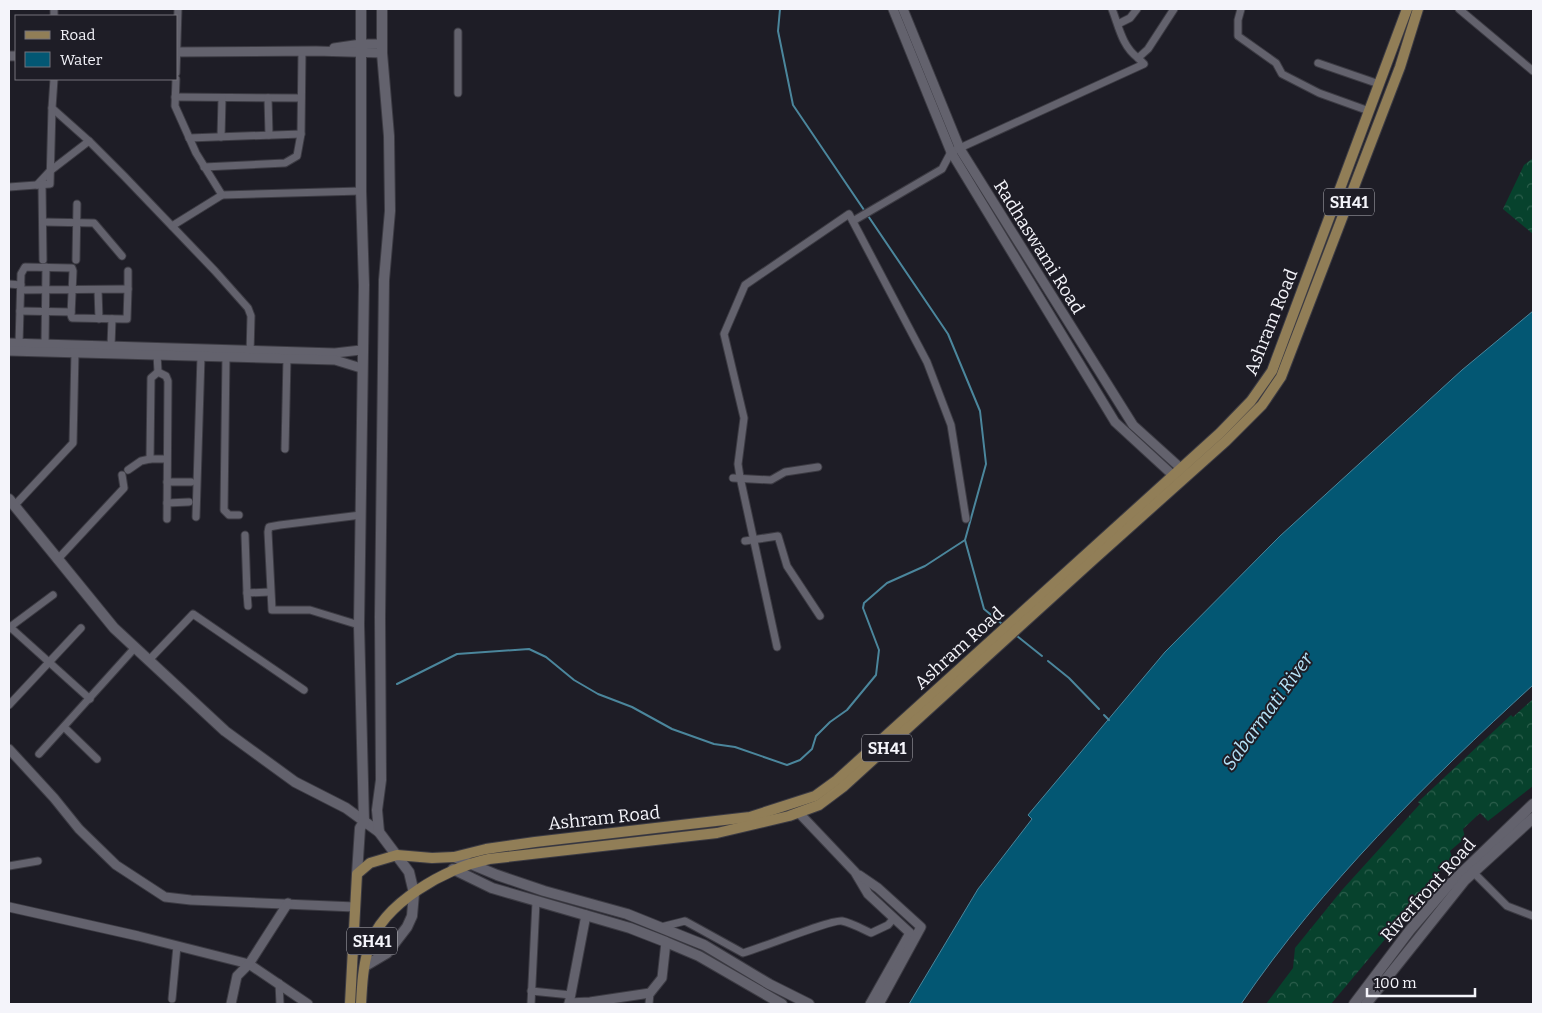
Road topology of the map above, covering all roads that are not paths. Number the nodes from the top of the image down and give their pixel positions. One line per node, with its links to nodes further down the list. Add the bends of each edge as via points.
1 (361, 9): 15 (main road)
2 (382, 9): 14 (main road)
3 (893, 9): 36 (street, Radhaswami Road)
4 (903, 9): 36 (street, Radhaswami Road)
5 (1112, 9): 12 (street)
6 (1137, 9): 12 (street, via 1130,18)
7 (1174, 9): 18 (street, via 1148,49)
8 (1241, 9): 30 (street, via 1238,36 1276,63 1282,74 1319,93)
9 (1407, 9): 23 (main road, Ashram Road)
10 (1418, 9): 77 (main road, Ashram Road / SH41, via 1400,67 1316,289 1281,377)
11 (1459, 9): 20 (street)
12 (1118, 24): 18 (street, via 1128,51)
13 (458, 32): 24 (street)
14 (382, 48): 15 (street); 124 (main road, via 389,136 390,211 384,280)
15 (361, 49): 16 (street); 41 (main road)
16 (302, 51): 17 (street); 28 (street)
17 (178, 52)
18 (1138, 58): 36 (street, via 1144,64)
19 (1318, 63): 23 (street)
20 (1533, 71)
21 (54, 80): 29 (street)
22 (176, 80): 25 (street)
23 (1379, 84): 30 (main road, Ashram Road)
24 (458, 93)
25 (175, 97): 26 (street); 34 (street, via 174,106)
26 (222, 98): 27 (street); 33 (street)
27 (268, 98): 28 (street); 32 (street)
28 (301, 98): 31 (street)
29 (52, 108): 35 (street); 38 (street)
30 (1369, 111): 77 (main road, Ashram Road)
31 (301, 134): 32 (street); 37 (street, via 297,156 284,163)
32 (269, 135): 33 (street)
33 (221, 137): 34 (street)
34 (189, 138): 37 (street)
35 (89, 141): 38 (street); 47 (street)
36 (955, 150): 44 (street, via 942,169); 83 (street, Radhaswami Road, via 1133,425); 86 (street, Radhaswami Road, via 1115,422)
37 (204, 167): 42 (street)
38 (50, 171): 39 (street)
39 (39, 185): 40 (street); 45 (street)
40 (9, 187)
41 (361, 191): 42 (street); 67 (main road)
42 (222, 195): 47 (street)
43 (77, 204): 46 (street)
44 (853, 221): 85 (street, via 849,214 745,285 724,334 744,418); 96 (street, via 927,362 951,425)
45 (43, 222): 46 (street); 50 (street)
46 (76, 222): 48 (street, via 94,223); 49 (street)
47 (172, 226): 71 (street, via 248,308 251,316)
48 (122, 256)
49 (76, 260)
50 (45, 264): 53 (street, via 23,268); 55 (street); 57 (street, via 72,268)
51 (128, 271): 54 (street)
52 (9, 284): 53 (street)
53 (21, 287): 55 (street); 58 (street)
54 (128, 289): 56 (street); 62 (street, via 128,316)
55 (46, 290): 57 (street); 59 (street)
56 (98, 290): 57 (street); 61 (street)
57 (72, 291): 60 (street)
58 (20, 311): 59 (street); 64 (street)
59 (45, 312): 60 (street); 65 (street)
60 (71, 312): 61 (street, via 73,319)
61 (99, 319): 62 (street)
62 (112, 319): 66 (street)
63 (9, 343): 64 (street)
64 (19, 344): 65 (street)
65 (45, 344): 66 (street)
66 (111, 346): 71 (street)
67 (362, 350): 71 (street); 75 (main road)
68 (9, 351): 69 (street)
69 (75, 352): 70 (street); 91 (street, via 73,443)
70 (157, 354): 72 (street); 76 (street)
71 (250, 354): 73 (street); 74 (street)
72 (201, 356): 73 (street); 94 (street)
73 (226, 356): 92 (street, via 224,510 229,515)
74 (287, 358): 75 (street, via 335,360); 78 (street)
75 (361, 368): 93 (main road)
76 (158, 372): 79 (street, via 168,381); 80 (street, via 151,378)
77 (1268, 388): 83 (main road, Ashram Road, via 1220,433)
78 (285, 449)
79 (167, 458): 80 (street); 87 (street)
80 (150, 459): 82 (street)
81 (818, 467): 85 (street, via 785,472 771,480)
82 (128, 470)
83 (1185, 472): 86 (main road, Ashram Road)
84 (122, 475): 100 (street, via 124,488)
85 (736, 478): 98 (street)
86 (1177, 479): 121 (main road, Ashram Road, via 837,780)
87 (166, 482): 88 (street); 89 (street)
88 (191, 482)
89 (167, 502): 90 (street); 95 (street)
90 (190, 502)
91 (11, 504): 100 (main road); 110 (main road, via 105,627)
92 (238, 515)
93 (361, 515): 101 (street, via 269,527); 106 (main road)
94 (196, 517)
95 (167, 519)
96 (966, 519)
97 (245, 535): 102 (street)
98 (755, 539): 99 (street); 105 (street, via 778,536 791,572); 109 (street)
99 (745, 541)
100 (57, 560): 111 (main road, via 114,628)
101 (270, 592): 102 (street); 106 (street, via 274,611 310,610)
102 (247, 593): 104 (street)
103 (53, 595): 107 (street)
104 (248, 606)
105 (820, 616)
106 (359, 625): 123 (main road)
107 (10, 628): 112 (street)
108 (81, 628): 112 (street)
109 (777, 647)
110 (131, 652): 114 (street); 123 (main road, via 222,736 292,786)
111 (149, 660): 113 (street, via 193,614); 123 (main road, via 226,731 295,782 346,808)
112 (49, 662): 114 (street); 115 (street)
113 (304, 690)
114 (90, 699): 116 (street)
115 (9, 705)
116 (64, 727): 118 (street); 119 (street)
117 (9, 749): 136 (street, via 116,866 165,897)
118 (39, 754)
119 (97, 759)
120 (1533, 804): 163 (main road, Riverfront Road, via 1447,887)
121 (797, 808): 126 (main road, Ashram Road, via 716,822 486,849); 128 (main road, Ashram Road / SH41, via 717,834); 131 (street)
122 (1533, 818): 132 (main road, Riverfront Road)
123 (362, 825): 124 (main road); 133 (main road)
124 (379, 832): 125 (main road)
125 (397, 855): 126 (main road, Ashram Road); 133 (main road, Ashram Road, via 370,863); 134 (main road, via 409,872)
126 (454, 857): 128 (main road)
127 (38, 861): 129 (street)
128 (472, 862): 130 (main road, Ashram Road / SH41); 142 (main road, via 497,875)
129 (9, 866)
130 (453, 869): 134 (main road, Ashram Road / SH41); 135 (main road, via 492,888)
131 (854, 872): 141 (street, via 868,894); 162 (street, via 878,888 921,927)
132 (1473, 872): 140 (street, via 1507,906); 164 (main road, Riverfront Road)
133 (357, 874): 137 (main road)
134 (414, 893): 146 (main road, Ashram Road / SH41, via 379,925 369,946); 146 (main road, via 412,916 407,927 387,953)
135 (536, 902): 139 (main road); 148 (street)
136 (288, 904): 137 (street); 145 (street)
137 (355, 906): 155 (main road)
138 (9, 907): 144 (street)
139 (586, 915): 143 (main road); 151 (street)
140 (1533, 916)
141 (894, 918): 142 (street, via 888,925 871,932 840,920 828,922 743,953 685,921); 161 (street, via 910,933)
142 (666, 929): 160 (main road, via 704,945)
143 (666, 942): 149 (street, via 662,978); 159 (main road, via 698,956)
144 (178, 946): 145 (street); 150 (street)
145 (249, 964): 147 (street); 152 (street, via 237,976)
146 (365, 966): 156 (main road, Ashram Road / SH41)
147 (279, 983): 153 (street); 154 (street)
148 (532, 991): 151 (street); 157 (street)
149 (650, 993): 151 (street, via 590,1002); 158 (street)
150 (172, 999)
151 (570, 1001)
152 (231, 1004)
153 (280, 1004)
154 (308, 1004)
155 (350, 1004)
156 (361, 1004)
157 (531, 1004)
158 (649, 1004)
159 (782, 1004)
160 (810, 1004)
161 (870, 1004)
162 (879, 1004)
163 (1354, 1004)
164 (1366, 1004)

